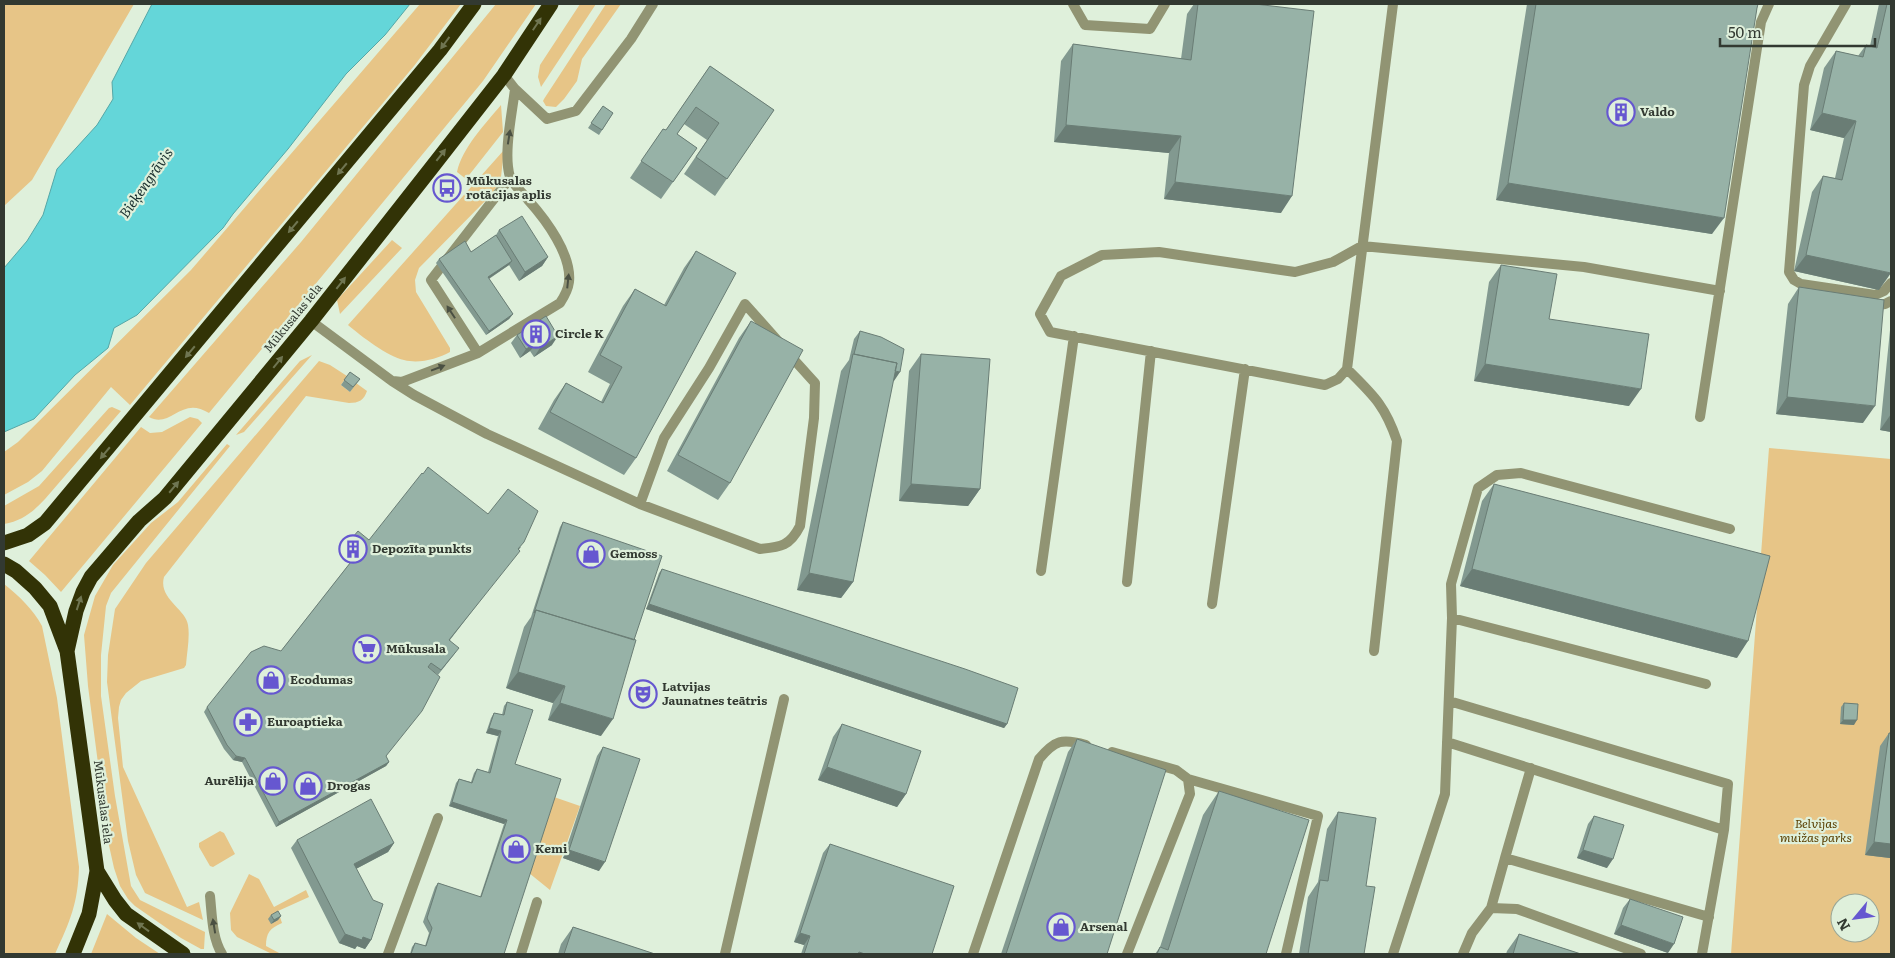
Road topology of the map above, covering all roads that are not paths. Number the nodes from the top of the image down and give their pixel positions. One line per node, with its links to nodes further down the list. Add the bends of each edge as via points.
1 (474, 4): 27 (highway, one-way to 27, via 440,50 45,523 28,535)
2 (551, 4): 9 (highway, Mūkusalas iela, one-way to 2)
3 (653, 4): 10 (lane, via 631,39 576,111 547,119)
4 (1073, 4): 5 (lane, via 1085,25 1150,30)
5 (1165, 4)
6 (1393, 4): 12 (lane)
7 (1769, 4): 14 (lane, via 1761,22)
8 (1846, 4): 13 (lane, via 1810,66 1804,85 1789,272 1801,284 1875,295)
9 (504, 75): 10 (lane); 17 (highway, Mūkusalas iela, one-way to 9)
10 (515, 89): 11 (lane, one-way to 10, via 507,151)
11 (510, 178): 20 (lane, one-way to 11, via 431,280); 20 (lane, one-way to 11, via 560,303 569,283 566,259 556,239)
12 (1362, 246): 14 (lane, via 1584,267); 18 (lane, via 1333,262 1295,272 1159,252 1102,255 1062,276 1040,314 1050,332); 21 (lane)
13 (1891, 283)
14 (1720, 291): 24 (lane)
15 (1891, 301): 16 (lane)
16 (1861, 308)
17 (311, 321): 23 (lane); 33 (highway, Mūkusalas iela, one-way to 17, via 82,592 92,577 139,521 165,498)
18 (1074, 336): 19 (lane); 29 (lane)
19 (1150, 351): 22 (lane); 30 (lane)
20 (478, 353): 23 (lane, one-way to 20, via 402,382)
21 (1347, 369): 22 (lane, via 1338,379 1325,385); 34 (lane, via 1377,399 1390,419 1397,441)
22 (1245, 370): 31 (lane)
23 (392, 381): 25 (lane, via 487,434)
24 (1700, 417)
25 (640, 504): 25 (lane, via 760,548 778,547 793,540 800,526 814,418 815,383 745,304 664,438)
26 (1730, 529): 32 (lane, via 1521,473 1497,474 1478,488 1451,584)
27 (4, 544)
28 (4, 564): 33 (highway, Mūkusalas iela, via 35,588 50,606)
29 (1040, 571)
30 (1127, 582)
31 (1212, 604)
32 (1452, 618): 35 (lane); 37 (lane)
33 (67, 650): 44 (highway, Mūkusalas iela)
34 (1374, 651)
35 (1706, 684)
36 (784, 699): 54 (lane)
37 (1449, 701): 38 (lane); 42 (lane, via 1728,784)
38 (1447, 742): 39 (lane); 58 (lane, via 1445,794)
39 (1531, 768): 42 (lane); 43 (lane)
40 (1188, 779): 55 (lane, via 1176,770 1071,740 1051,744 1039,759); 56 (lane, via 1190,796); 57 (lane, via 1318,816)
41 (438, 818): 52 (lane)
42 (1724, 830): 48 (lane)
43 (1505, 858): 47 (lane); 48 (lane)
44 (96, 871): 49 (highway, Mūkusalas iela, via 89,914); 50 (highway, one-way to 44, via 126,914)
45 (210, 896): 51 (lane, one-way to 45, via 214,932)
46 (537, 902): 53 (lane)
47 (1491, 908): 59 (lane, via 1472,933); 60 (lane, via 1517,909)
48 (1709, 917): 61 (lane)
49 (73, 954)
50 (183, 954)
51 (222, 954)
52 (388, 954)
53 (521, 954)
54 (725, 954)
55 (973, 954)
56 (1127, 954)
57 (1286, 954)
58 (1393, 954)
59 (1463, 954)
60 (1641, 954)
61 (1702, 954)

